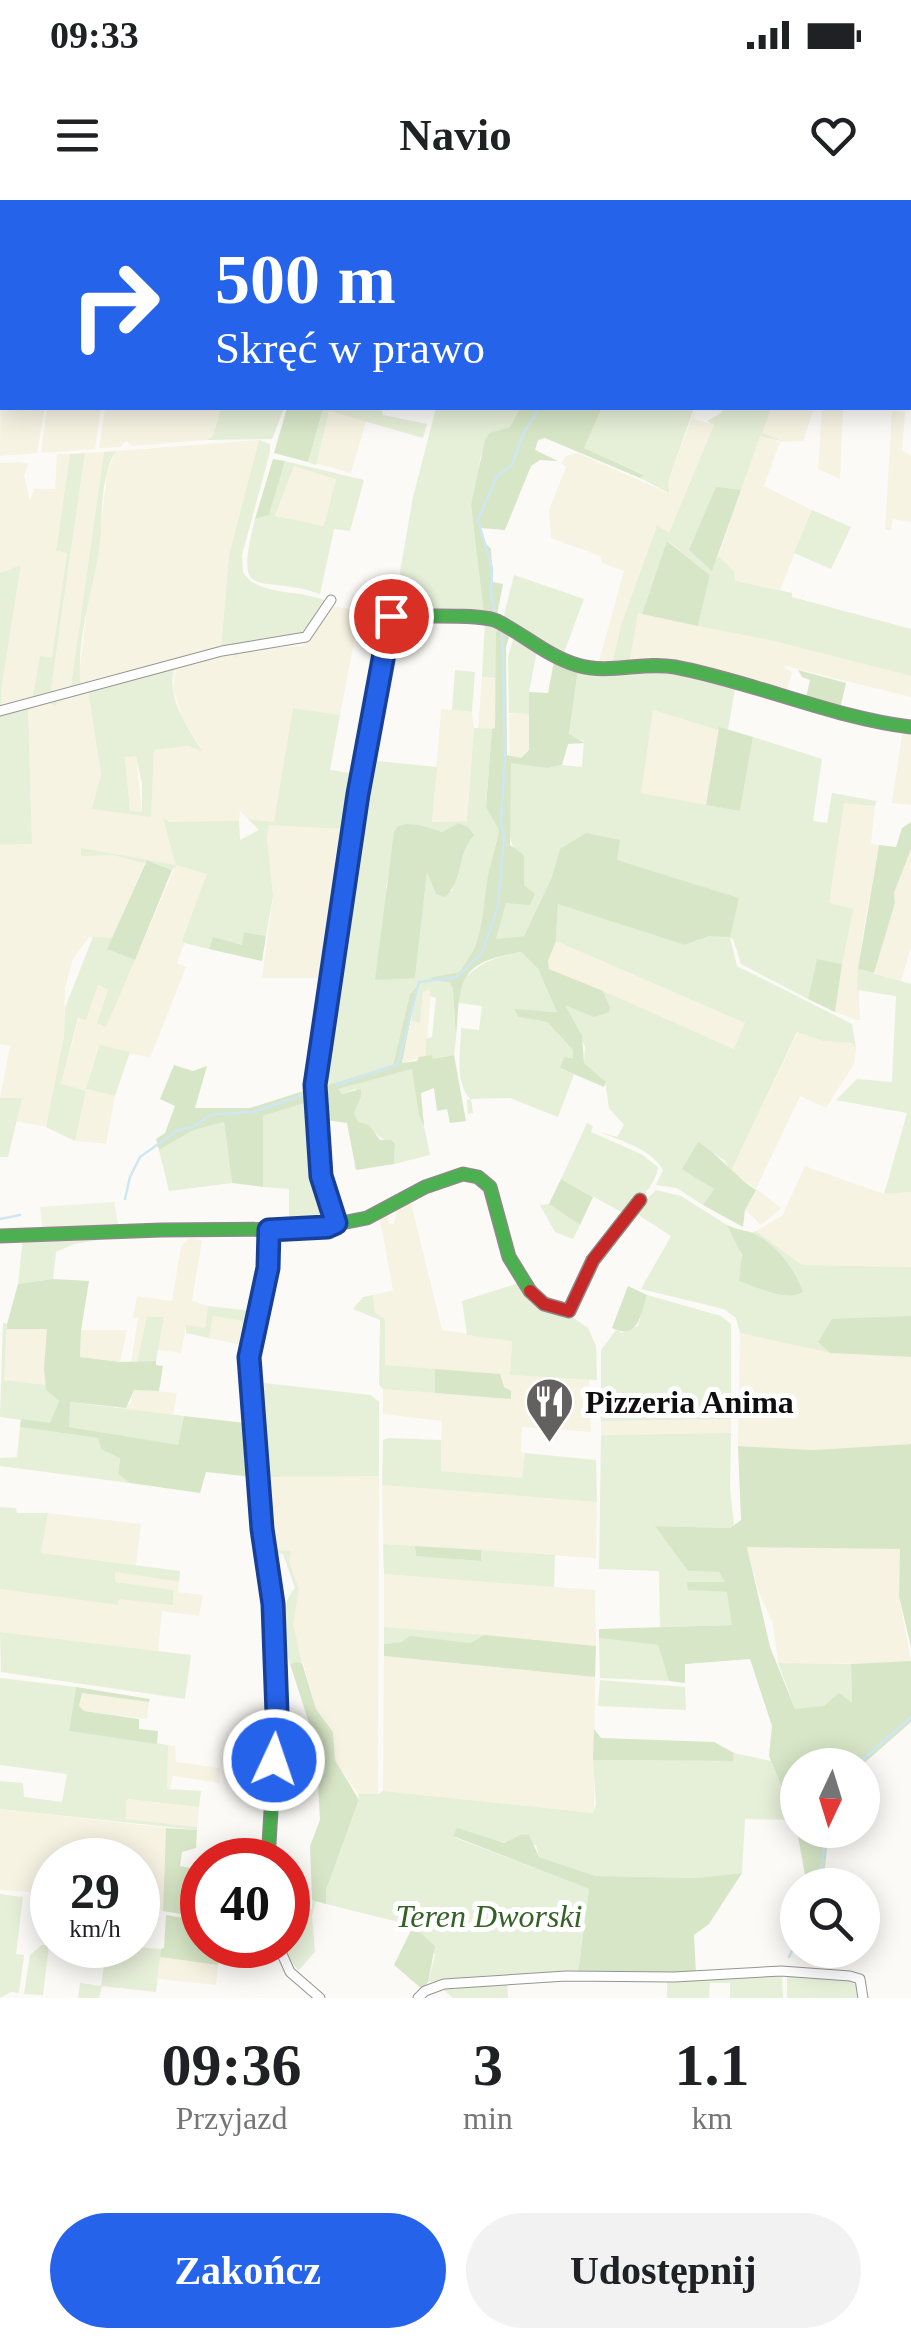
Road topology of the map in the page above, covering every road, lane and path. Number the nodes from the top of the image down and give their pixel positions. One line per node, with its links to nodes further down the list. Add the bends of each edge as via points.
1 (331, 600): 2 (street, via 306,638 222,651)
2 (0, 710)
3 (911, 727): 5 (street, via 674,666 602,671 576,665 493,619 391,616 315,1085 321,1176)
4 (640, 1200): 5 (street, via 593,1260 569,1311 537,1301 509,1254 494,1192 476,1175 412,1192 362,1221)
5 (336, 1223): 6 (street)
6 (269, 1230): 7 (street); 8 (street, via 249,1357 273,1604)
7 (0, 1236)
8 (269, 1838)
9 (288, 1968): 10 (street)
10 (301, 1981): 11 (street); 12 (street)
11 (299, 1994)
12 (320, 1998)
13 (418, 1998): 14 (street, via 444,1984 781,1971 860,1979)
14 (863, 1998)

